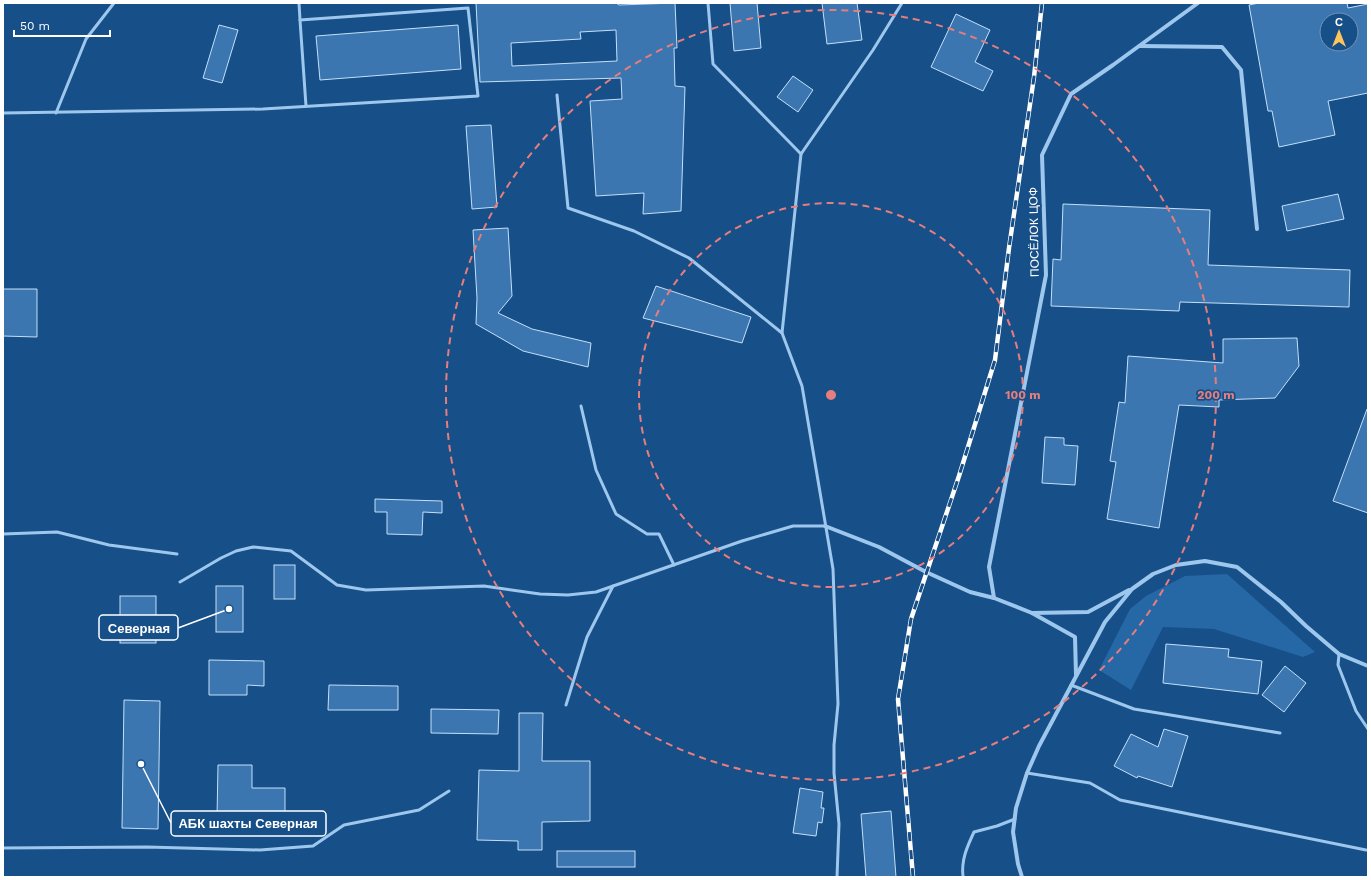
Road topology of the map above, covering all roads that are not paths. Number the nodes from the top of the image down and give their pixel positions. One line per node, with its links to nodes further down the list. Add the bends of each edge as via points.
1 (114, 3): 13 (lane, via 86,39)
2 (299, 3): 8 (lane)
3 (468, 3): 7 (lane)
4 (708, 3): 14 (lane, via 713,64)
5 (902, 3): 14 (lane, via 873,50)
6 (1198, 3): 9 (street, ПОСЁЛОК ЦОФ)
7 (468, 8): 8 (lane); 11 (lane, via 478,96)
8 (300, 20): 11 (lane)
9 (1139, 46): 15 (street, via 1222,47 1241,70); 25 (street, ПОСЁЛОК ЦОФ, via 1071,94 1042,155 1046,275 989,567)
10 (557, 95): 16 (lane, via 568,208 634,230 689,258)
11 (306, 106): 13 (lane)
12 (3, 113): 13 (lane)
13 (56, 113)
14 (801, 154): 16 (lane)
15 (1257, 229)
16 (782, 333): 18 (lane, via 802,386)
17 (581, 406): 21 (lane, via 596,470 616,514 647,534 659,534)
18 (825, 526): 21 (lane, via 793,526); 25 (street, via 879,547 970,592); 39 (lane, via 833,569 838,704 834,745 839,824)
19 (3, 534): 20 (lane, via 57,532 109,545)
20 (177, 554)
21 (674, 565): 23 (lane)
22 (180, 582): 23 (lane, via 221,558 253,547 291,551 337,585 366,590 484,586 568,595 596,592)
23 (613, 586): 31 (lane, via 587,637)
24 (1132, 589): 26 (street, via 1088,612); 27 (street, via 1153,574 1176,565 1205,561 1236,567 1281,602); 29 (street, via 1105,622)
25 (994, 598): 26 (street)
26 (1032, 613): 29 (street, via 1075,637)
27 (1339, 654): 28 (street); 32 (lane, via 1338,665 1356,711)
28 (1368, 666)
29 (1076, 676): 30 (street)
30 (1071, 685): 33 (lane, via 1134,709); 34 (street)
31 (566, 705)
32 (1368, 729)
33 (1280, 733)
34 (1027, 773): 36 (street); 38 (lane, via 1090,783 1120,800)
35 (449, 791): 37 (lane, via 419,810 344,825 313,846 260,850 147,847)
36 (1014, 819): 40 (lane, via 974,832 965,852); 41 (street, via 1013,832)
37 (3, 848)
38 (1366, 850)
39 (837, 877)
40 (963, 877)
41 (1022, 877)

